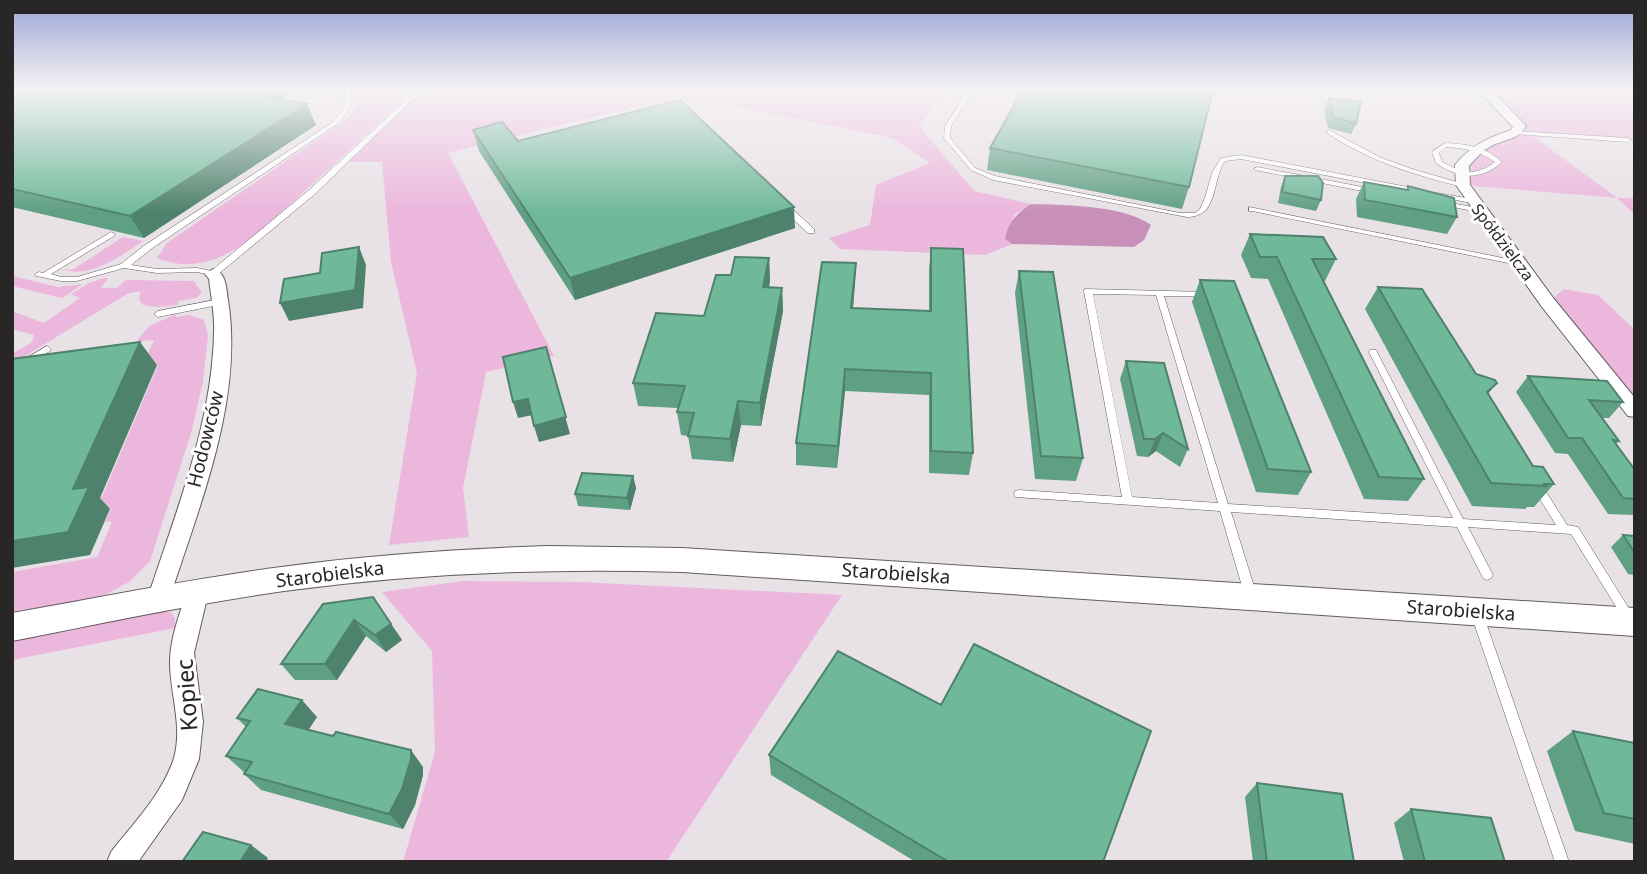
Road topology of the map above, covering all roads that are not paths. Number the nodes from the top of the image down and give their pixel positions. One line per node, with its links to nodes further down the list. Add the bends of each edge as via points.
1 (323, 131): 18 (lane)
2 (376, 131): 19 (lane, via 312,192)
3 (948, 131): 13 (lane, via 947,138 973,169 993,178 1180,215 1198,214 1206,207 1216,167 1223,159 1241,157)
4 (1329, 132): 9 (lane, via 1386,164)
5 (1516, 133): 6 (lane); 7 (street)
6 (1628, 140)
7 (1475, 149): 9 (street, via 1462,165); 9 (lane, via 1499,162 1483,175); 9 (lane, via 1446,145 1436,152 1439,163)
8 (1257, 169): 11 (lane)
9 (1462, 179): 13 (street, Spółdzielcza)
10 (775, 198): 15 (lane)
11 (1426, 200)
12 (1439, 203): 13 (lane)
13 (1475, 206): 17 (street, Spółdzielcza)
14 (1252, 209): 17 (lane)
15 (811, 231)
16 (111, 234): 18 (lane, via 42,274 76,279)
17 (1518, 263): 27 (street, Spółdzielcza)
18 (124, 266): 19 (lane)
19 (213, 274): 22 (street, Hodowców)
20 (1159, 293): 21 (lane); 30 (lane, via 1088,291); 31 (lane)
21 (1223, 295)
22 (220, 302): 23 (lane); 37 (street, Hodowców, via 220,377)
23 (158, 314)
24 (47, 349): 26 (lane)
25 (1373, 352): 32 (lane)
26 (12, 371)
27 (1635, 411)
28 (1528, 472): 33 (lane)
29 (1019, 494): 30 (lane)
30 (1128, 501): 31 (lane)
31 (1223, 506): 32 (lane); 36 (lane)
32 (1462, 523): 33 (lane); 34 (lane)
33 (1564, 529): 39 (lane, via 1574,530)
34 (1487, 575)
35 (197, 594): 36 (street, Starobielska, via 393,566 579,558 682,560); 37 (street, Starobielska); 41 (street, Kopiec, via 182,660 192,723 184,766 172,791)
36 (1251, 596): 38 (street, Starobielska)
37 (158, 600): 40 (street, Starobielska)
38 (1476, 611): 39 (street, Starobielska); 42 (lane)
39 (1633, 622)
40 (12, 627)
41 (121, 862)
42 (1562, 862)

